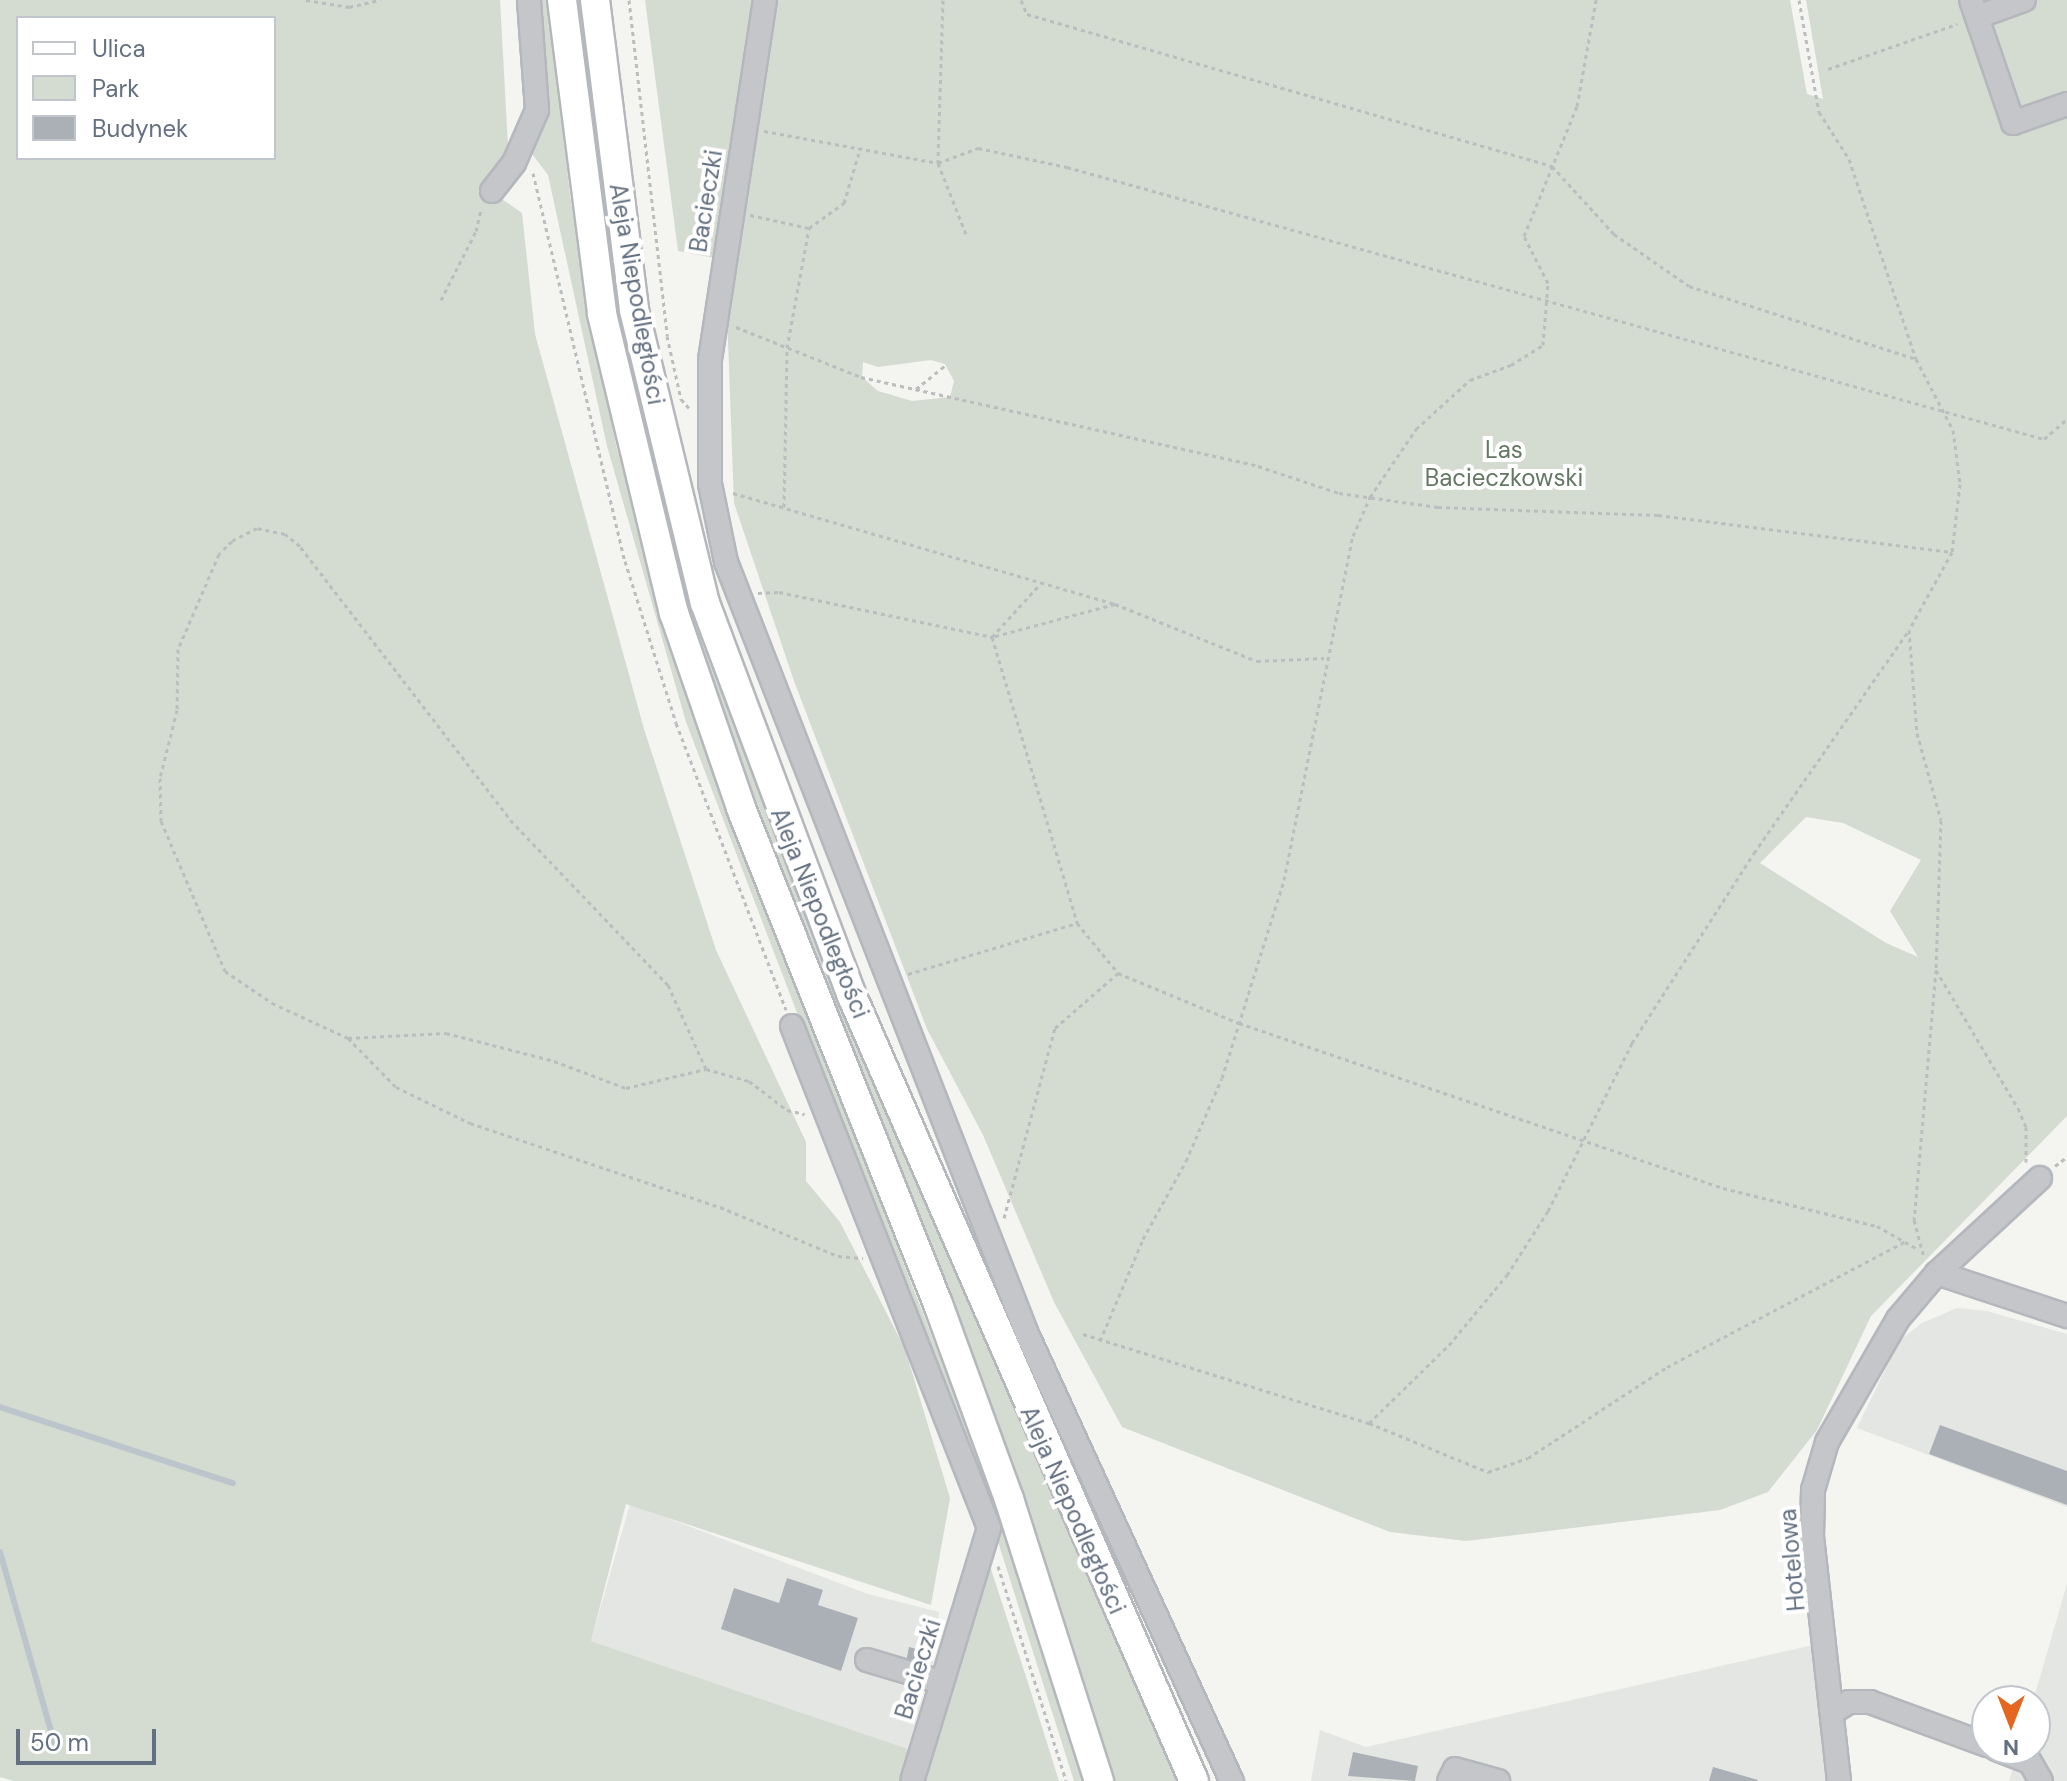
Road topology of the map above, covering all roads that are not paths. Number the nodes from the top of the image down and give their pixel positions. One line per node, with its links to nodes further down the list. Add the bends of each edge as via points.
1 (529, 0): 8 (street, via 537,110 514,163)
2 (562, 0): 18 (main road, Aleja Niepodległości, via 602,314 674,613 741,808 1003,1484)
3 (595, 0): 19 (main road, Aleja Niepodległości, via 634,310 705,603 852,996)
4 (765, 0): 20 (street, Bacieczki, via 714,317 706,412 710,484 735,595 1027,1334)
5 (2024, 0): 6 (street)
6 (1974, 8): 7 (street, via 2013,123)
7 (2067, 104)
8 (494, 188)
9 (792, 1026): 14 (street, Bacieczki, via 986,1517 989,1536)
10 (2040, 1178): 11 (street, Hotelowa)
11 (1937, 1273): 12 (street); 15 (street, Hotelowa, via 1898,1319 1827,1442 1813,1490 1812,1537)
12 (2067, 1316)
13 (867, 1660): 14 (street)
14 (941, 1682): 17 (street, Bacieczki)
15 (1833, 1712): 16 (street, via 1849,1702 1870,1702); 23 (street, Hotelowa)
16 (1971, 1739)
17 (912, 1781)
18 (1099, 1781)
19 (1194, 1781)
20 (1232, 1781)
21 (1449, 1781): 22 (street, via 1455,1769)
22 (1498, 1781)
23 (1839, 1781)

